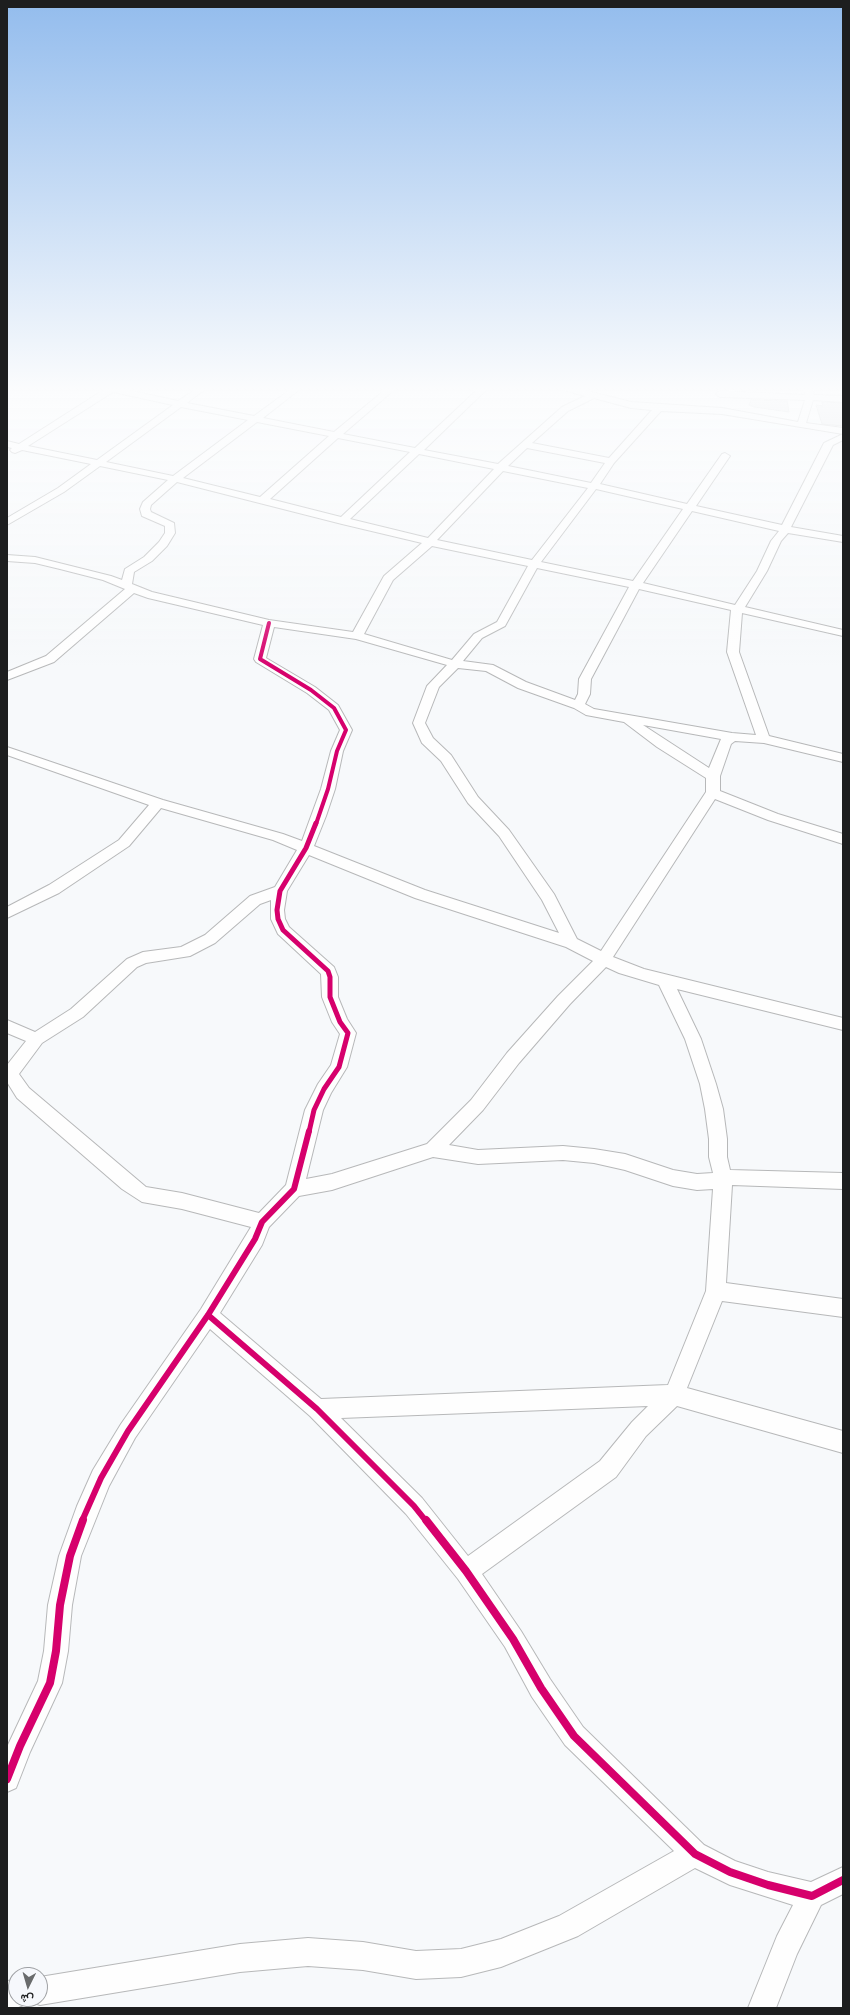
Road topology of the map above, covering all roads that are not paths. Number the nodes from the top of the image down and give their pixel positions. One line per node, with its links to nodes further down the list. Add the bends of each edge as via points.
1 (71, 483): 15 (street)
2 (170, 483): 22 (street, via 150,500 145,509 146,514 152,518 170,525 170,533 148,559 129,571)
3 (191, 483): 12 (street)
4 (282, 483): 12 (street)
5 (381, 483): 14 (street)
6 (487, 483): 18 (street)
7 (579, 483): 11 (street)
8 (596, 483): 11 (street)
9 (706, 483): 13 (street)
10 (809, 483): 16 (street)
11 (594, 486): 13 (street); 20 (street)
12 (262, 501): 14 (street)
13 (690, 507): 16 (street); 21 (street)
14 (342, 520): 18 (street)
15 (7, 522)
16 (785, 529): 17 (street); 23 (street)
17 (843, 539)
18 (430, 542): 20 (street); 26 (street, via 388,578)
19 (7, 558): 22 (street, via 35,560 62,566)
20 (534, 564): 21 (street); 27 (street, via 501,624 478,636)
21 (636, 585): 23 (street); 29 (street, via 585,679 584,694)
22 (129, 587): 24 (street, via 148,595); 28 (street, via 50,659)
23 (737, 610): 25 (street); 32 (street, via 733,652)
24 (269, 623): 26 (street); 39 (street, via 260,659 311,690 334,708 346,730 336,751 328,789)
25 (843, 633)
26 (357, 636): 27 (street)
27 (455, 664): 29 (street, via 489,668 522,686); 42 (street, via 433,686 419,723 427,740 446,758 473,800 504,833 549,898)
28 (7, 676)
29 (578, 705): 30 (street, via 590,712)
30 (624, 718): 31 (street); 35 (street)
31 (732, 737): 32 (street); 35 (street, via 725,742)
32 (764, 739): 34 (street)
33 (7, 751): 37 (street)
34 (843, 758)
35 (713, 776): 36 (street)
36 (713, 793): 38 (street, via 773,817); 43 (street)
37 (158, 803): 39 (street, via 278,837); 41 (street, via 124,843 54,889)
38 (843, 839)
39 (306, 848): 40 (street); 42 (street, via 420,894)
40 (280, 891): 47 (street, via 254,900 220,931 185,952 143,958 132,963 77,1013); 52 (street, via 277,910 283,930 328,971 333,1008 348,1033 339,1067 314,1110)
41 (7, 913)
42 (571, 942): 43 (street)
43 (606, 958): 44 (street, via 624,969); 49 (street, via 564,1000 513,1058 477,1105)
44 (665, 981): 45 (street); 50 (street, via 693,1039 708,1084)
45 (843, 1024)
46 (7, 1026): 47 (street)
47 (36, 1039): 48 (street, via 24,1057)
48 (8, 1073): 53 (street, via 23,1093 142,1194 182,1201)
49 (432, 1150): 50 (street, via 478,1157 579,1154 625,1162 672,1178 697,1182 713,1181); 52 (street, via 332,1182)
50 (723, 1176): 51 (street); 54 (street)
51 (843, 1181)
52 (294, 1189): 53 (street)
53 (262, 1222): 56 (street, via 255,1239)
54 (716, 1291): 55 (street); 57 (street)
55 (843, 1308)
56 (208, 1315): 58 (street); 61 (street, via 128,1431 101,1478 85,1514 69,1563 60,1605 50,1682)
57 (674, 1395): 58 (street); 59 (street); 60 (street, via 639,1429 608,1469)
58 (317, 1409): 60 (street, via 414,1506)
59 (843, 1442)
60 (466, 1571): 62 (street, via 513,1639 541,1688 574,1736)
61 (7, 1780)
62 (695, 1854): 64 (street, via 730,1872); 65 (street, via 568,1926 501,1953 461,1963 416,1966 363,1956 308,1952 240,1958)
63 (843, 1880): 64 (street)
64 (812, 1896): 66 (street, via 787,1946)
65 (48, 1990)
66 (762, 2008)

